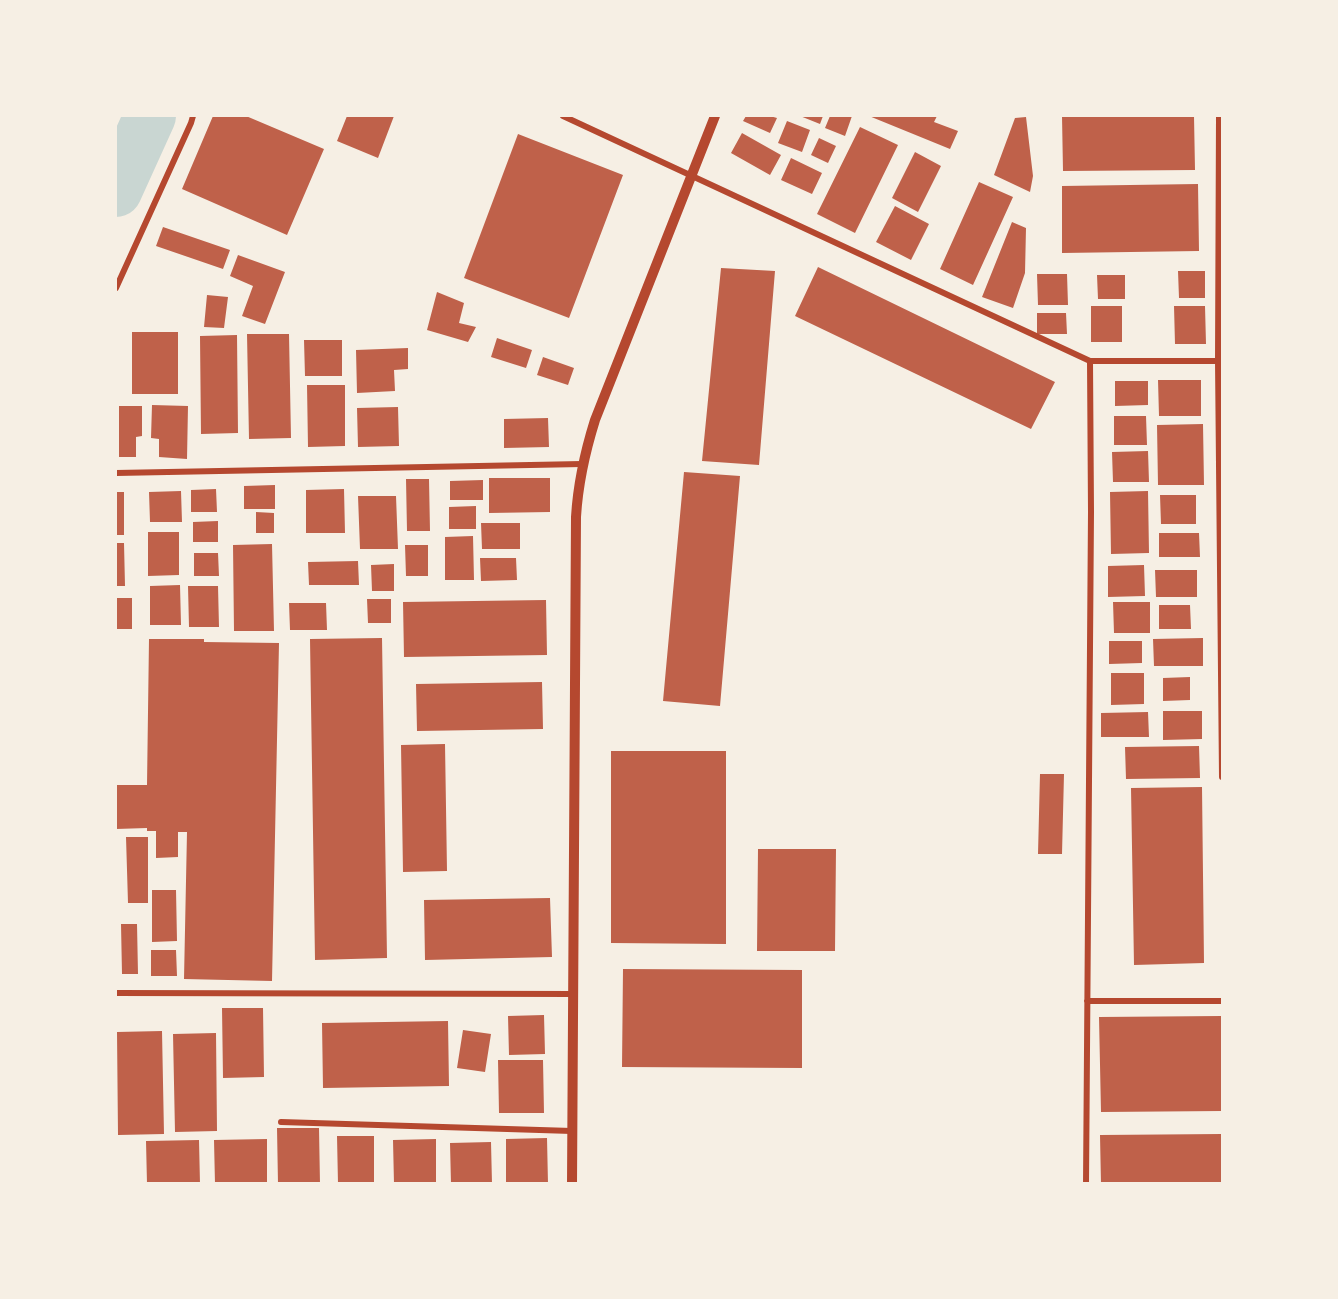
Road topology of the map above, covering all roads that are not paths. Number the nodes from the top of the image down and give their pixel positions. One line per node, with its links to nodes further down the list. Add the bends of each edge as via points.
1 (193, 116): 6 (street)
2 (563, 116): 5 (street)
3 (715, 116): 5 (street)
4 (1219, 116): 8 (street)
5 (691, 175): 7 (street); 9 (street, via 595,420)
6 (116, 288)
7 (1090, 361): 8 (street); 14 (street)
8 (1218, 361): 11 (street)
9 (582, 464): 10 (street); 13 (street, via 576,517)
10 (116, 472)
11 (1222, 777)
12 (116, 993): 13 (street)
13 (573, 994): 17 (street)
14 (1087, 1001): 15 (street); 19 (street)
15 (1222, 1001)
16 (281, 1122): 17 (street)
17 (572, 1131): 18 (street)
18 (572, 1184)
19 (1086, 1184)

